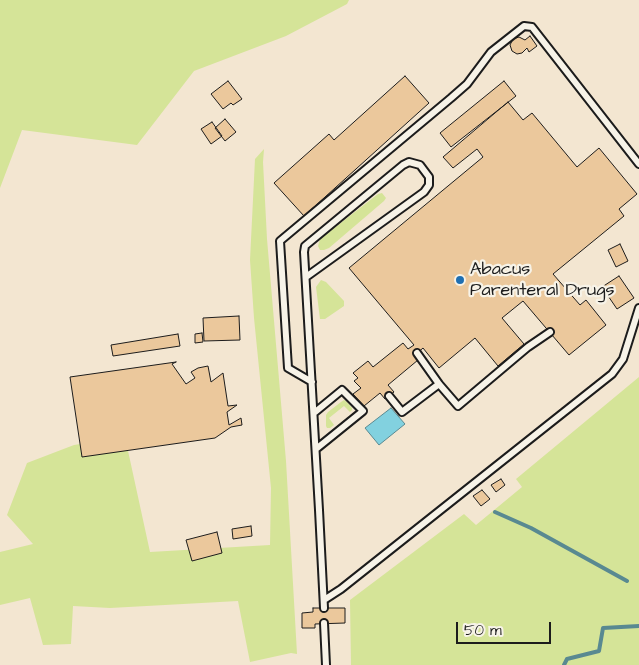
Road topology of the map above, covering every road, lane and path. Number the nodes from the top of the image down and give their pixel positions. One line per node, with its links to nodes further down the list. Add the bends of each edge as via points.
1 (639, 164): 6 (lane, via 532,27 524,26 491,52 467,84 280,241 288,368)
2 (306, 277): 2 (lane, via 305,246 403,165 409,162 420,165 429,177 429,185 424,192); 6 (lane)
3 (639, 308): 11 (lane, via 623,359 612,374)
4 (550, 332): 7 (lane, via 458,406)
5 (417, 353): 7 (lane)
6 (312, 382): 9 (lane)
7 (439, 384): 8 (lane, via 402,412)
8 (390, 396)
9 (314, 413): 10 (lane); 10 (lane, via 342,390 363,411)
10 (316, 448): 11 (lane)
11 (324, 600): 12 (lane)
12 (324, 608)
13 (324, 623): 14 (lane)
14 (326, 665)

